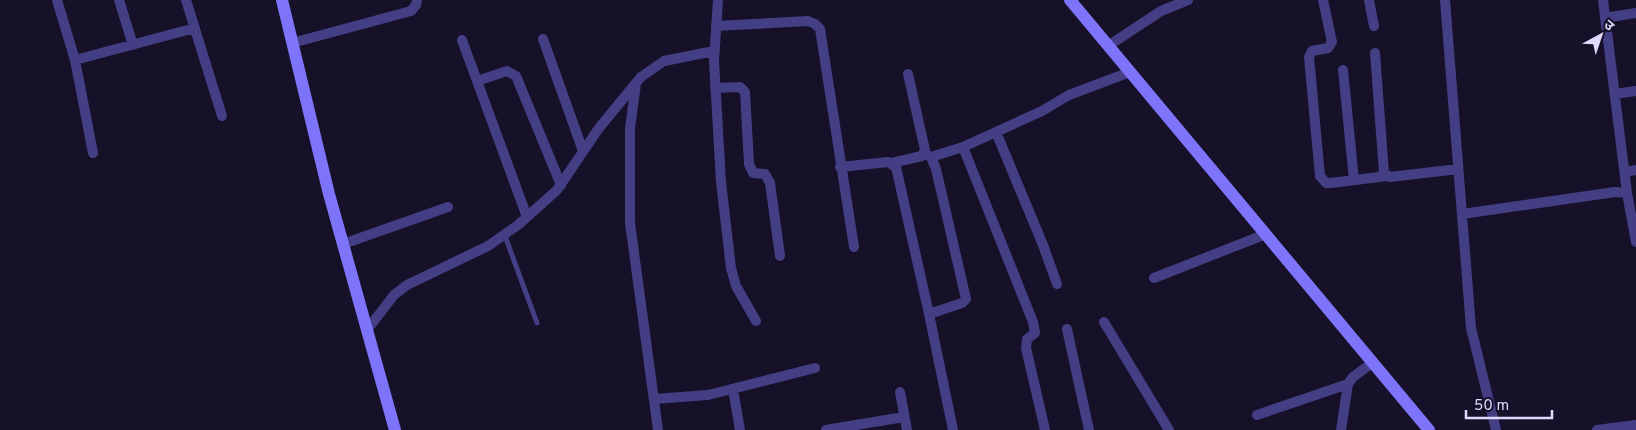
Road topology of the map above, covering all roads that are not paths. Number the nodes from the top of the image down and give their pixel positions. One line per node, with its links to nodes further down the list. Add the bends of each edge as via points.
1 (57, 0): 25 (street)
2 (119, 0): 21 (street)
3 (186, 0): 17 (street)
4 (282, 0): 20 (main road)
5 (416, 0): 20 (street, via 411,12)
6 (718, 0): 15 (street)
7 (1070, 0): 22 (main road)
8 (1188, 0): 22 (street, via 1161,12)
9 (1324, 0): 46 (street, via 1331,46 1312,51 1308,57 1320,176 1326,183)
10 (1369, 0): 16 (street)
11 (1445, 0): 42 (street)
12 (1603, 0): 14 (street)
13 (1636, 13): 14 (street)
14 (1606, 18): 33 (street)
15 (716, 26): 23 (street); 41 (street, via 808,21 820,29)
16 (1374, 26)
17 (195, 28): 21 (street); 34 (street)
18 (543, 39): 37 (street)
19 (462, 40): 29 (street)
20 (292, 43): 55 (main road)
21 (133, 45): 25 (street)
22 (1108, 46): 27 (main road)
23 (714, 51): 30 (street, via 664,60); 31 (street)
24 (1375, 53): 45 (street, via 1384,172)
25 (75, 60): 38 (street)
26 (1343, 70): 46 (street)
27 (1130, 72): 35 (street, via 1070,95); 52 (main road)
28 (908, 74): 39 (street)
29 (477, 80): 47 (street, via 507,71 516,76); 51 (street)
30 (636, 83): 37 (street); 71 (street, via 630,128 630,223)
31 (715, 88): 57 (street, via 740,87 745,92 749,164 753,173 765,174 770,183); 61 (street, via 731,268 736,286)
32 (1636, 91): 33 (street)
33 (1615, 94): 44 (street)
34 (222, 116)
35 (996, 132): 36 (street); 59 (street)
36 (963, 147): 39 (street); 81 (street, via 1035,328 1026,348)
37 (583, 151): 47 (street)
38 (93, 153)
39 (927, 155): 40 (street); 60 (street, via 936,169 966,299)
40 (891, 163): 41 (street); 60 (street, via 896,167)
41 (840, 167): 56 (street)
42 (1458, 169): 45 (street); 50 (street)
43 (1636, 170): 44 (street)
44 (1624, 172): 48 (street)
45 (1387, 176): 46 (street)
46 (1354, 180)
47 (561, 185): 51 (street)
48 (1627, 192): 50 (street); 54 (street)
49 (448, 207): 55 (street)
50 (1462, 214): 86 (street, via 1471,328)
51 (527, 217): 53 (street)
52 (1266, 234): 58 (street); 66 (main road)
53 (505, 236): 63 (lane); 65 (street, via 407,285 384,305)
54 (1636, 242)
55 (343, 244): 65 (main road)
56 (854, 247)
57 (780, 256)
58 (1154, 278)
59 (1057, 284)
60 (929, 314): 80 (street)
61 (756, 321)
62 (1104, 322): 83 (street)
63 (537, 323)
64 (1067, 329): 82 (street)
65 (367, 330): 75 (main road)
66 (1372, 363): 68 (street); 85 (main road)
67 (815, 368): 69 (street)
68 (1348, 384): 72 (street); 84 (street)
69 (733, 390): 71 (street); 77 (street)
70 (900, 392): 73 (street)
71 (654, 399): 76 (street)
72 (1257, 415)
73 (904, 417): 78 (street); 79 (street)
74 (1636, 425): 87 (street)
75 (395, 430)
76 (658, 430)
77 (740, 430)
78 (826, 430)
79 (907, 430)
80 (953, 430)
81 (1045, 430)
82 (1089, 430)
83 (1169, 430)
84 (1341, 430)
85 (1429, 430)
86 (1496, 430)
87 (1597, 430)

